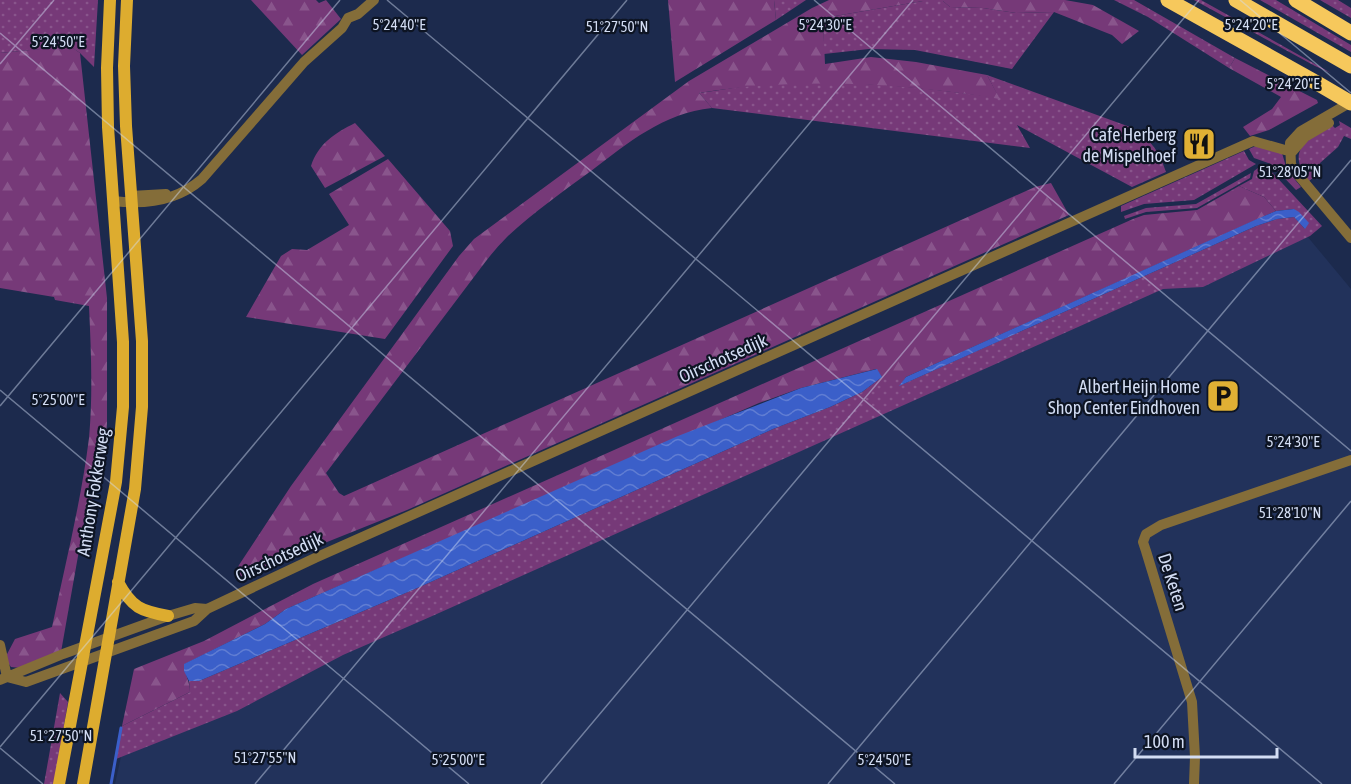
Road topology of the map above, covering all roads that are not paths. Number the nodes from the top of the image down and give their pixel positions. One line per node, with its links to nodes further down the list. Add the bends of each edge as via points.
1 (110, 0): 13 (main road, Anthony Fokkerweg, via 106,68)
2 (127, 0): 12 (main road, Anthony Fokkerweg, via 124,66)
3 (374, 0): 12 (street, via 348,18 304,62 202,179 186,192 162,201)
4 (1168, 0): 9 (highway, bridge)
5 (1236, 0): 8 (highway)
6 (1296, 0): 7 (highway)
7 (1351, 33)
8 (1350, 65)
9 (1351, 103): 11 (street, via 1301,130 1290,143)
10 (1351, 111): 11 (street, via 1305,137)
11 (1292, 152): 14 (street, via 1294,170); 17 (street, Oirschotsedijk, via 1253,141)
12 (132, 200): 13 (street); 16 (main road, Anthony Fokkerweg, via 142,341 142,407 135,489)
13 (113, 201): 21 (main road, Anthony Fokkerweg, via 123,342 122,417 116,482)
14 (1351, 238)
15 (1351, 460): 27 (street, De Keten, via 1161,525 1146,534 1143,542 1192,702)
16 (118, 582): 18 (main road, via 139,609); 19 (main road, Anthony Fokkerweg)
17 (207, 609): 18 (street, Oirschotsedijk, via 195,608); 22 (street, Oirschotsedijk, via 194,621)
18 (168, 616): 19 (street, Oirschotsedijk)
19 (109, 638): 21 (street, Oirschotsedijk); 22 (main road, Anthony Fokkerweg)
20 (0, 645): 24 (street)
21 (85, 646): 23 (main road, Anthony Fokkerweg); 24 (street, Oirschotsedijk)
22 (107, 654): 23 (street, Oirschotsedijk); 26 (main road, Anthony Fokkerweg)
23 (82, 662): 24 (street, Oirschotsedijk, via 26,682); 25 (main road, Anthony Fokkerweg)
24 (4, 679)
25 (59, 784)
26 (83, 784)
27 (1194, 784)

